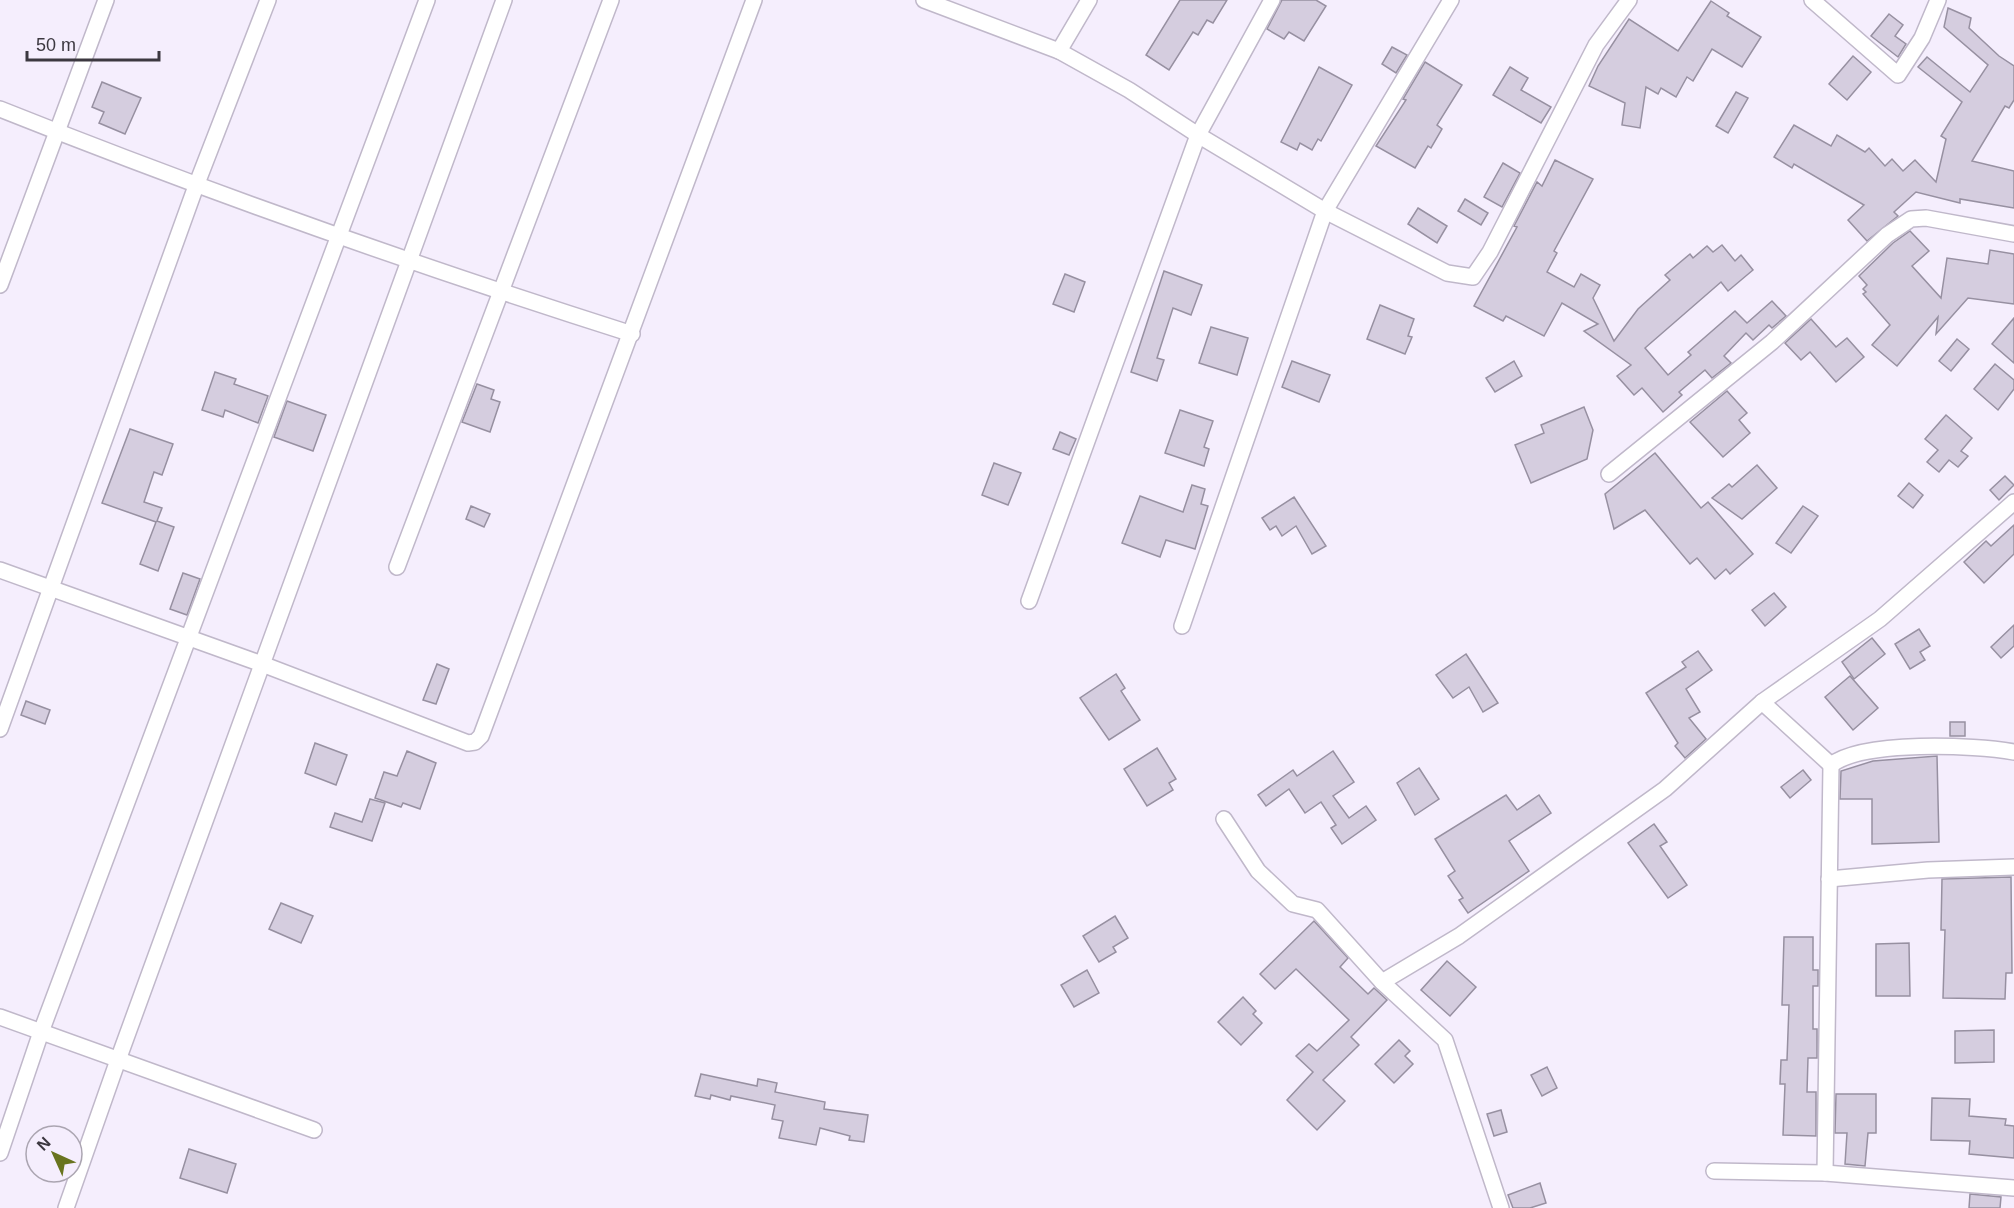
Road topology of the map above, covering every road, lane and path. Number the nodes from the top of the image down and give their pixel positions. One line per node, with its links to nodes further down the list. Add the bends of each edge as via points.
1 (106, 0): 16 (street)
2 (268, 0): 18 (street)
3 (427, 0): 21 (street)
4 (504, 0): 22 (street)
5 (611, 0): 24 (street)
6 (754, 0): 25 (street)
7 (926, 0): 14 (street)
8 (1089, 0): 14 (street)
9 (1272, 0): 17 (street)
10 (1451, 0): 19 (street)
11 (1629, 0): 19 (street, via 1596,45 1495,242 1473,277 1447,273)
12 (1812, 0): 13 (street, via 1898,75 1922,38)
13 (1938, 0)
14 (1059, 51): 17 (street)
15 (0, 109): 16 (street)
16 (56, 132): 18 (street); 23 (street)
17 (1198, 135): 19 (street); 31 (street)
18 (196, 186): 21 (street); 30 (street)
19 (1325, 211): 32 (street)
20 (2014, 234): 26 (street, via 1926,218 1911,219 1887,235 1772,342)
21 (338, 236): 22 (street); 33 (street)
22 (408, 260): 24 (street); 34 (street)
23 (0, 285)
24 (501, 292): 25 (street); 28 (street)
25 (632, 334): 34 (street, via 475,742)
26 (1609, 474)
27 (2014, 502): 35 (street, via 1880,619)
28 (397, 567)
29 (0, 570): 30 (street)
30 (51, 589): 33 (street); 36 (street)
31 (1029, 601)
32 (1182, 626)
33 (190, 638): 34 (street); 44 (street)
34 (262, 663): 45 (street)
35 (1762, 702): 38 (street); 42 (street, via 1665,789 1459,936)
36 (0, 729)
37 (2014, 752): 38 (street, via 1981,746 1917,747 1853,754)
38 (1831, 765): 41 (street)
39 (1224, 819): 42 (street, via 1258,871 1293,904 1317,910)
40 (2014, 867): 41 (street)
41 (1829, 879): 49 (street)
42 (1382, 982): 52 (street, via 1445,1040)
43 (0, 1017): 44 (street)
44 (41, 1032): 45 (street); 47 (street)
45 (118, 1060): 46 (street); 51 (street)
46 (315, 1130)
47 (0, 1153)
48 (1714, 1172): 49 (street)
49 (1826, 1173): 50 (street)
50 (2014, 1188)
51 (66, 1208)
52 (1501, 1208)

